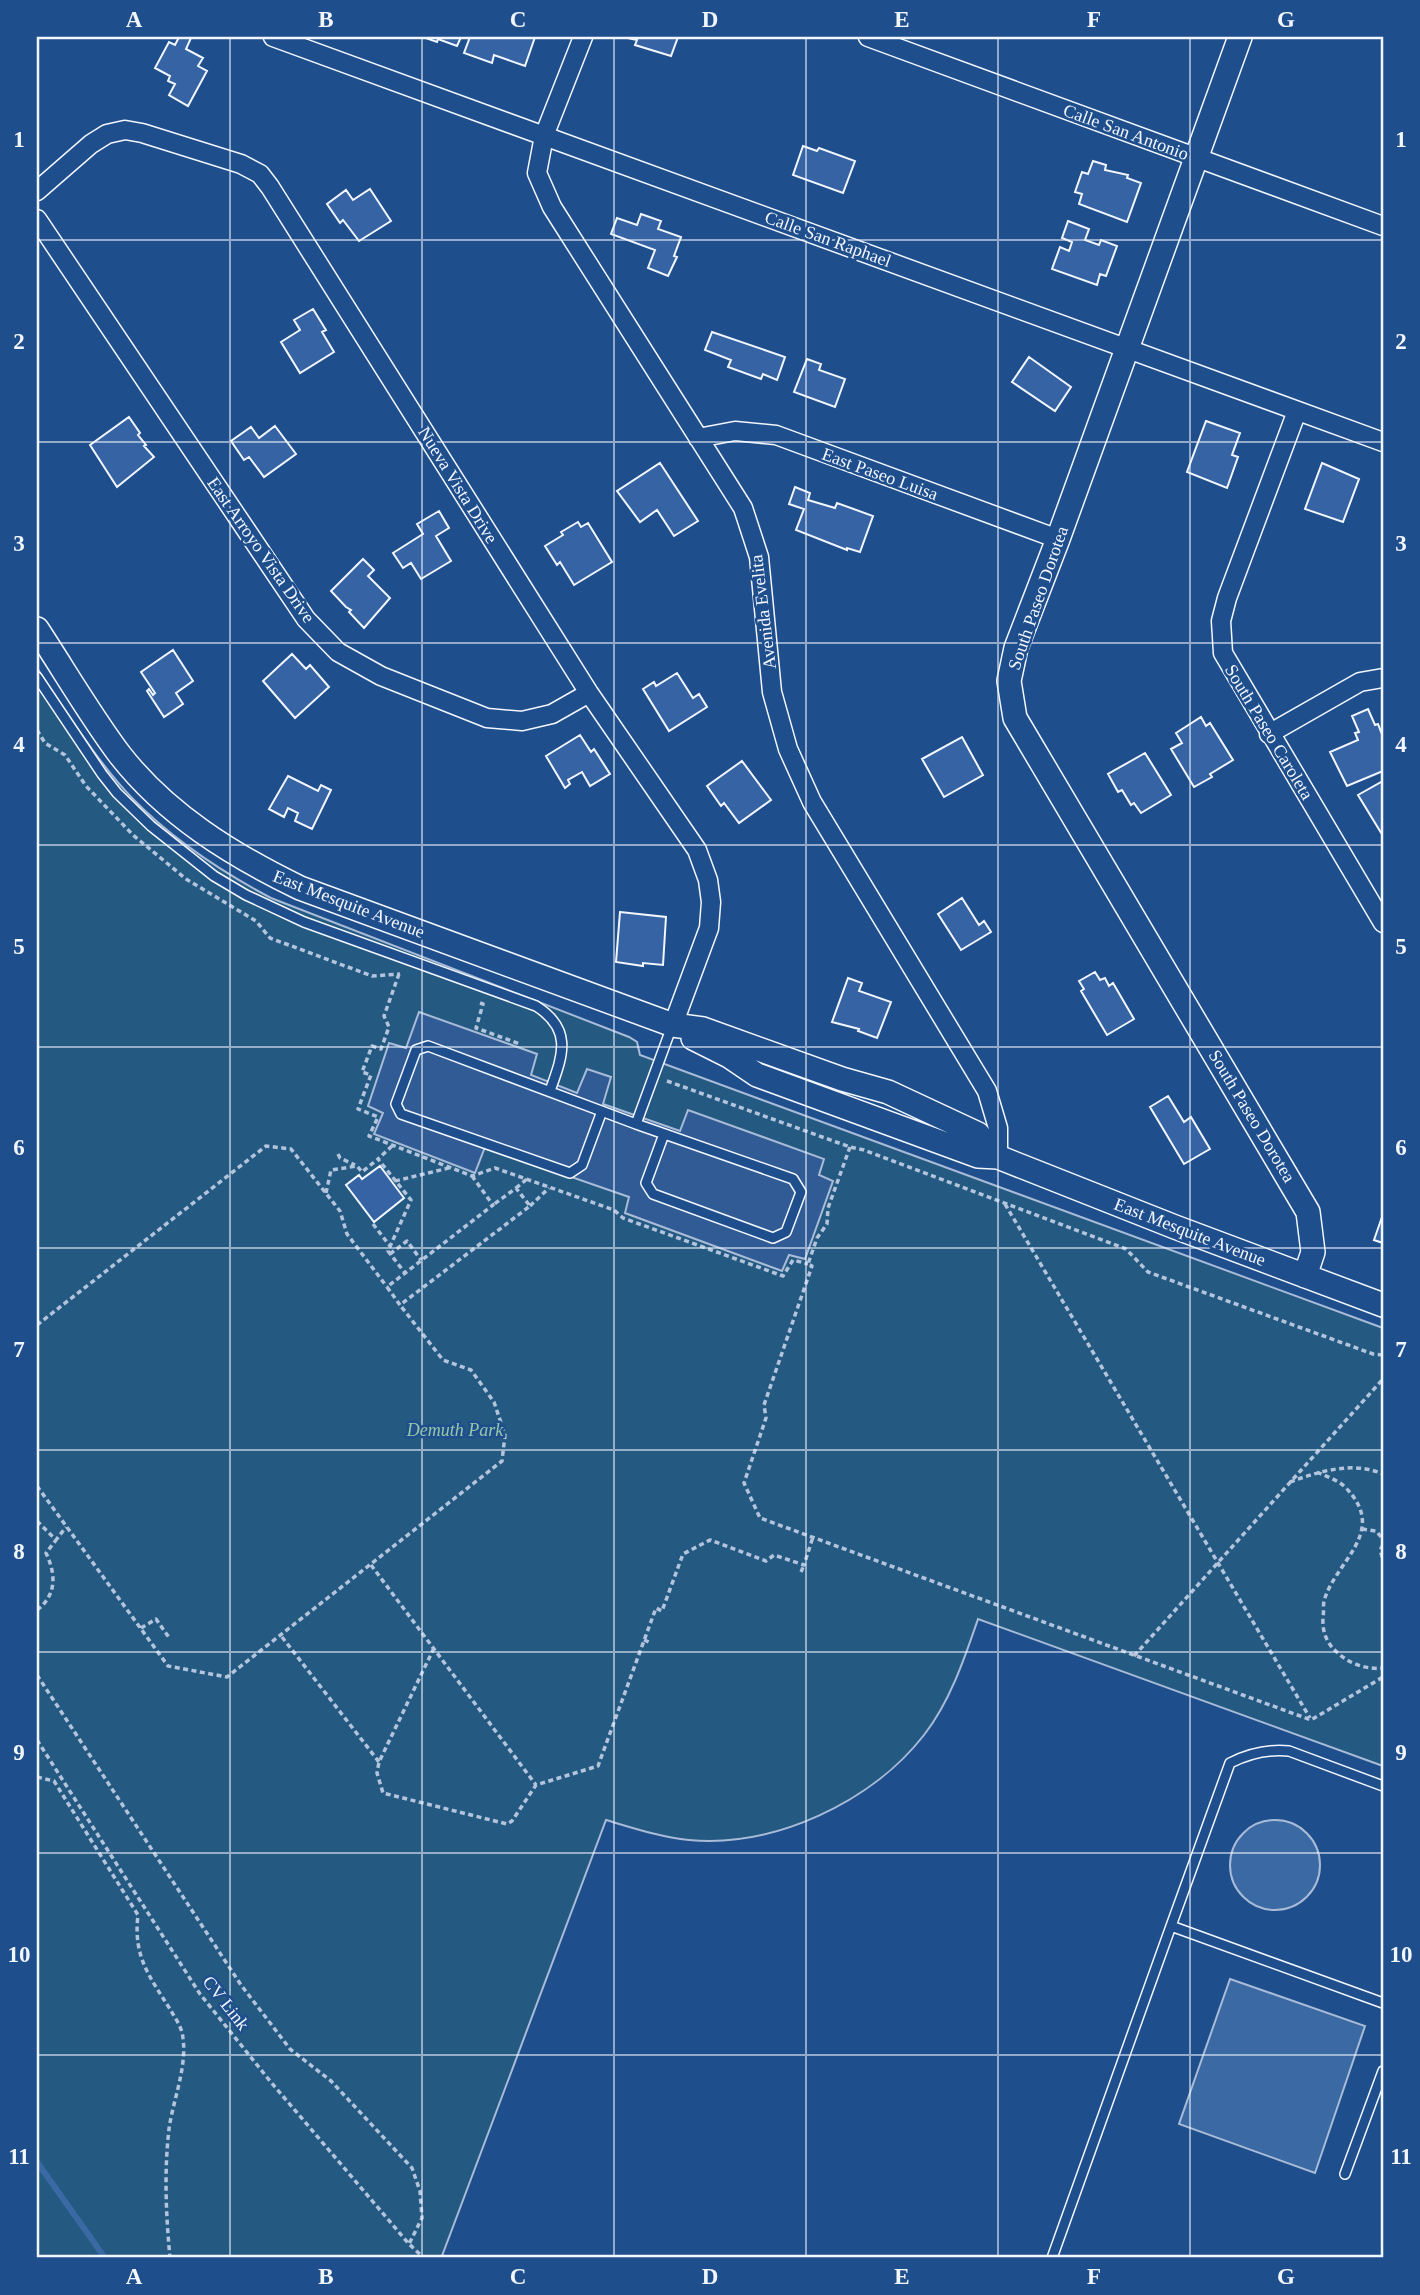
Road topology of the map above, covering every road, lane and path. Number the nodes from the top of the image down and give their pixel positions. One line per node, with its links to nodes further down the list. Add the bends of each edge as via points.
1 (273, 37): 5 (street, Calle San Raphael)
2 (583, 37): 5 (street, Avenida Evelita)
3 (869, 37): 6 (street, Calle San Antonio)
4 (1240, 37): 6 (street, South Paseo Dorotea)
5 (544, 136): 10 (street, Calle San Raphael); 12 (street, Avenida Evelita, via 537,173 552,207)
6 (1197, 159): 9 (street, Calle San Antonio); 10 (street, South Paseo Dorotea)
7 (37, 191): 18 (street, Nueva Vista Drive, via 91,144 125,130 241,164 260,174)
8 (37, 219): 18 (street, East Arroyo Vista Drive, via 306,619 338,652 382,676 487,718 522,721 552,714)
9 (1383, 226)
10 (1127, 348): 11 (street, Calle San Raphael); 14 (street, South Paseo Dorotea)
11 (1297, 411): 13 (street, Calle San Raphael); 19 (street, South Paseo Caroleta, via 1221,621 1223,653)
12 (698, 438): 14 (street, East Paseo Luisa, via 735,430 776,435); 33 (street, Avenida Evelita, via 743,508 759,557 772,692 788,749 812,802 987,1091 998,1128)
13 (1383, 442)
14 (1058, 539): 52 (street, South Paseo Dorotea, via 1016,648 1009,681 1015,718 1308,1212 1313,1252)
15 (37, 629): 24 (street, East Mesquite Avenue, via 120,755 159,796 230,852 300,888)
16 (37, 677): 27 (lane, via 117,793 215,876 304,922 546,1012 559,1029 563,1050)
17 (1383, 678): 19 (street, via 1360,682)
18 (589, 693): 24 (street, Nueva Vista Drive, via 697,850 708,880 709,928)
19 (1269, 734): 20 (street, South Paseo Caroleta)
20 (1383, 923)
21 (399, 974): 22 (path)
22 (411, 978)
23 (471, 1000): 25 (path, via 483,1004 476,1028)
24 (673, 1025): 29 (lane); 33 (street, East Mesquite Avenue, via 757,1075 978,1156); 33 (street, East Mesquite Avenue, via 703,1029 888,1091 978,1134)
25 (520, 1044)
26 (664, 1089): 32 (path, via 667,1080)
27 (550, 1091): 28 (lane); 28 (lane, via 428,1046 416,1050 396,1104 401,1114 570,1173 582,1165)
28 (602, 1111): 29 (lane)
29 (636, 1124): 30 (lane)
30 (664, 1134): 30 (lane, via 793,1179 801,1192 786,1232 773,1238 653,1194 646,1182)
31 (393, 1146): 34 (path)
32 (850, 1147): 44 (path); 66 (path, via 828,1208 827,1224 808,1264 812,1266 764,1405 766,1418 744,1483 760,1518)
33 (999, 1157): 52 (street, East Mesquite Avenue)
34 (378, 1159): 36 (path, via 362,1172); 40 (path)
35 (334, 1160): 36 (path, via 339,1156)
36 (356, 1166): 43 (path, via 331,1170)
37 (453, 1167): 40 (path)
38 (472, 1176): 45 (path)
39 (527, 1179): 42 (path)
40 (395, 1181): 48 (path, via 411,1200)
41 (550, 1187): 46 (path)
42 (516, 1188): 45 (path); 46 (path)
43 (326, 1193): 53 (path, via 340,1211 347,1234); 56 (path, via 291,1149 267,1146)
44 (1005, 1203): 57 (path, via 1126,1249 1148,1272); 71 (path)
45 (493, 1205): 50 (path)
46 (530, 1206): 54 (path)
47 (373, 1224): 48 (path)
48 (390, 1246): 49 (path)
49 (390, 1254): 50 (path, via 407,1241); 51 (path)
50 (421, 1260): 51 (path)
51 (405, 1273): 53 (path)
52 (1305, 1276): 55 (street, East Mesquite Avenue)
53 (387, 1287): 54 (path)
54 (400, 1305): 72 (path, via 443,1360 471,1370 494,1402 505,1435 502,1461)
55 (1383, 1305)
56 (37, 1325)
57 (1383, 1355)
58 (1383, 1379): 61 (path)
59 (1317, 1472): 60 (path, via 1345,1467); 61 (path); 65 (path, via 1344,1485 1358,1505)
60 (1383, 1474)
61 (1288, 1482): 71 (path)
62 (37, 1486): 64 (path)
63 (37, 1521): 67 (path)
64 (66, 1527): 67 (path); 76 (path)
65 (1362, 1529): 68 (path, via 1376,1531); 83 (path, via 1324,1600 1322,1628 1329,1646 1348,1662)
66 (813, 1538): 73 (path); 82 (path)
67 (56, 1539): 75 (path, via 46,1553 54,1580)
68 (1383, 1539)
69 (1383, 1545): 70 (path)
70 (1383, 1560)
71 (1217, 1562): 82 (path); 86 (path)
72 (371, 1565): 77 (path); 81 (path)
73 (804, 1565): 74 (path); 79 (path, via 774,1555 766,1561 710,1540 683,1554 662,1611 656,1608)
74 (801, 1572)
75 (37, 1610)
76 (141, 1628): 77 (path, via 168,1666 227,1677); 78 (path, via 156,1619)
77 (281, 1636): 88 (path)
78 (170, 1639)
79 (644, 1640): 80 (path); 90 (path, via 598,1766)
80 (651, 1643)
81 (434, 1648): 88 (path); 90 (path)
82 (1134, 1656): 86 (path)
83 (1383, 1668)
84 (37, 1675): 96 (path, via 241,1985 290,2049 331,2081 411,2168 420,2191 422,2218)
85 (1383, 1677): 86 (path)
86 (1311, 1720)
87 (37, 1740): 96 (path, CV Link, via 200,1994)
88 (379, 1762): 90 (path, via 383,1793 507,1824)
89 (37, 1777): 97 (path, via 54,1781 138,1915 135,1934 146,1972 183,2037 166,2170)
90 (536, 1785)
91 (1383, 1786): 92 (lane, via 1289,1751 1276,1750 1230,1763)
92 (1171, 1926): 93 (lane); 99 (lane)
93 (1383, 2003)
94 (1383, 2071): 95 (lane)
95 (1345, 2174)
96 (409, 2244): 98 (path, CV Link)
97 (170, 2258)
98 (424, 2258)
99 (1052, 2258)

